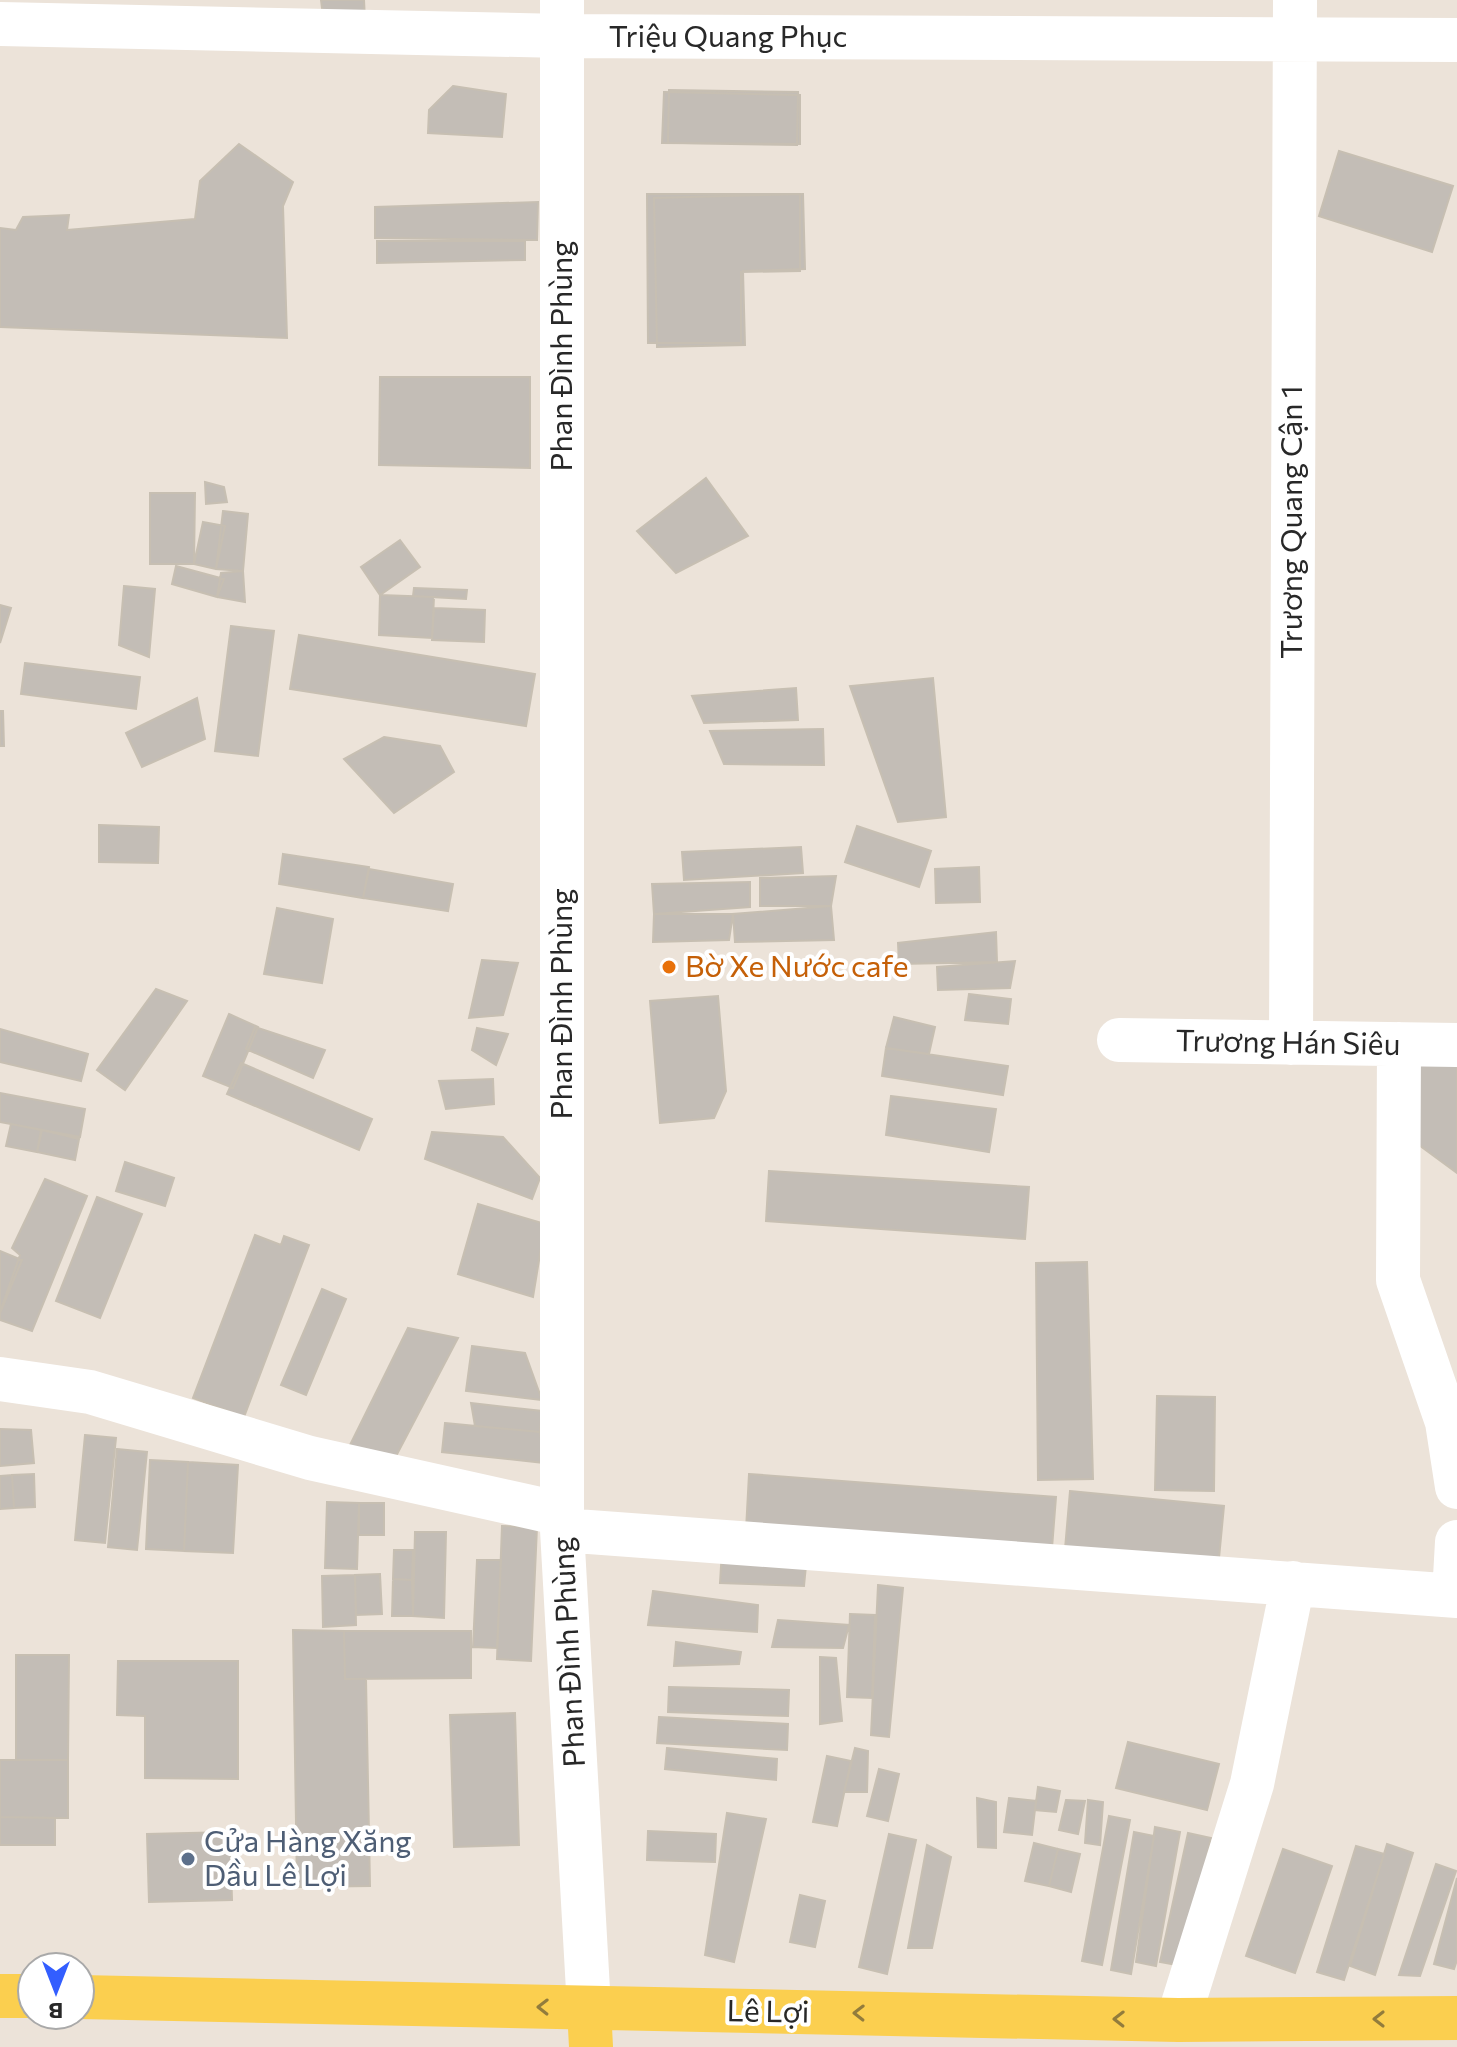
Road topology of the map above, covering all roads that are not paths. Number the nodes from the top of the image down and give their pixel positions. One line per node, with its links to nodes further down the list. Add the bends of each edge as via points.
1 (562, 18): 2 (street, Triệu Quang Phục); 3 (street, Triệu Quang Phục); 11 (street, Phan Đình Phùng)
2 (1295, 20): 4 (street, Triệu Quang Phục); 6 (street, Trương Quang Cận 1)
3 (0, 24)
4 (1457, 40)
5 (1119, 1040): 6 (street, Trương Hán Siêu)
6 (1291, 1043): 7 (street, Trương Hán Siêu)
7 (1399, 1044): 8 (street, Trương Hán Siêu); 10 (street, via 1398,1280 1447,1422)
8 (1457, 1045)
9 (0, 1379): 11 (street, via 90,1392 310,1458)
10 (1457, 1487)
11 (562, 1522): 13 (street); 18 (street, Phan Đình Phùng)
12 (1457, 1542): 14 (street)
13 (1293, 1583): 14 (street); 17 (street, via 1252,1784)
14 (1456, 1596)
15 (96, 1998): 18 (main road, Lê Lợi, one-way to 15)
16 (1457, 2018): 17 (main road, Lê Lợi, one-way to 17)
17 (1178, 2020): 18 (main road, Lê Lợi, one-way to 18)
18 (590, 2028)

